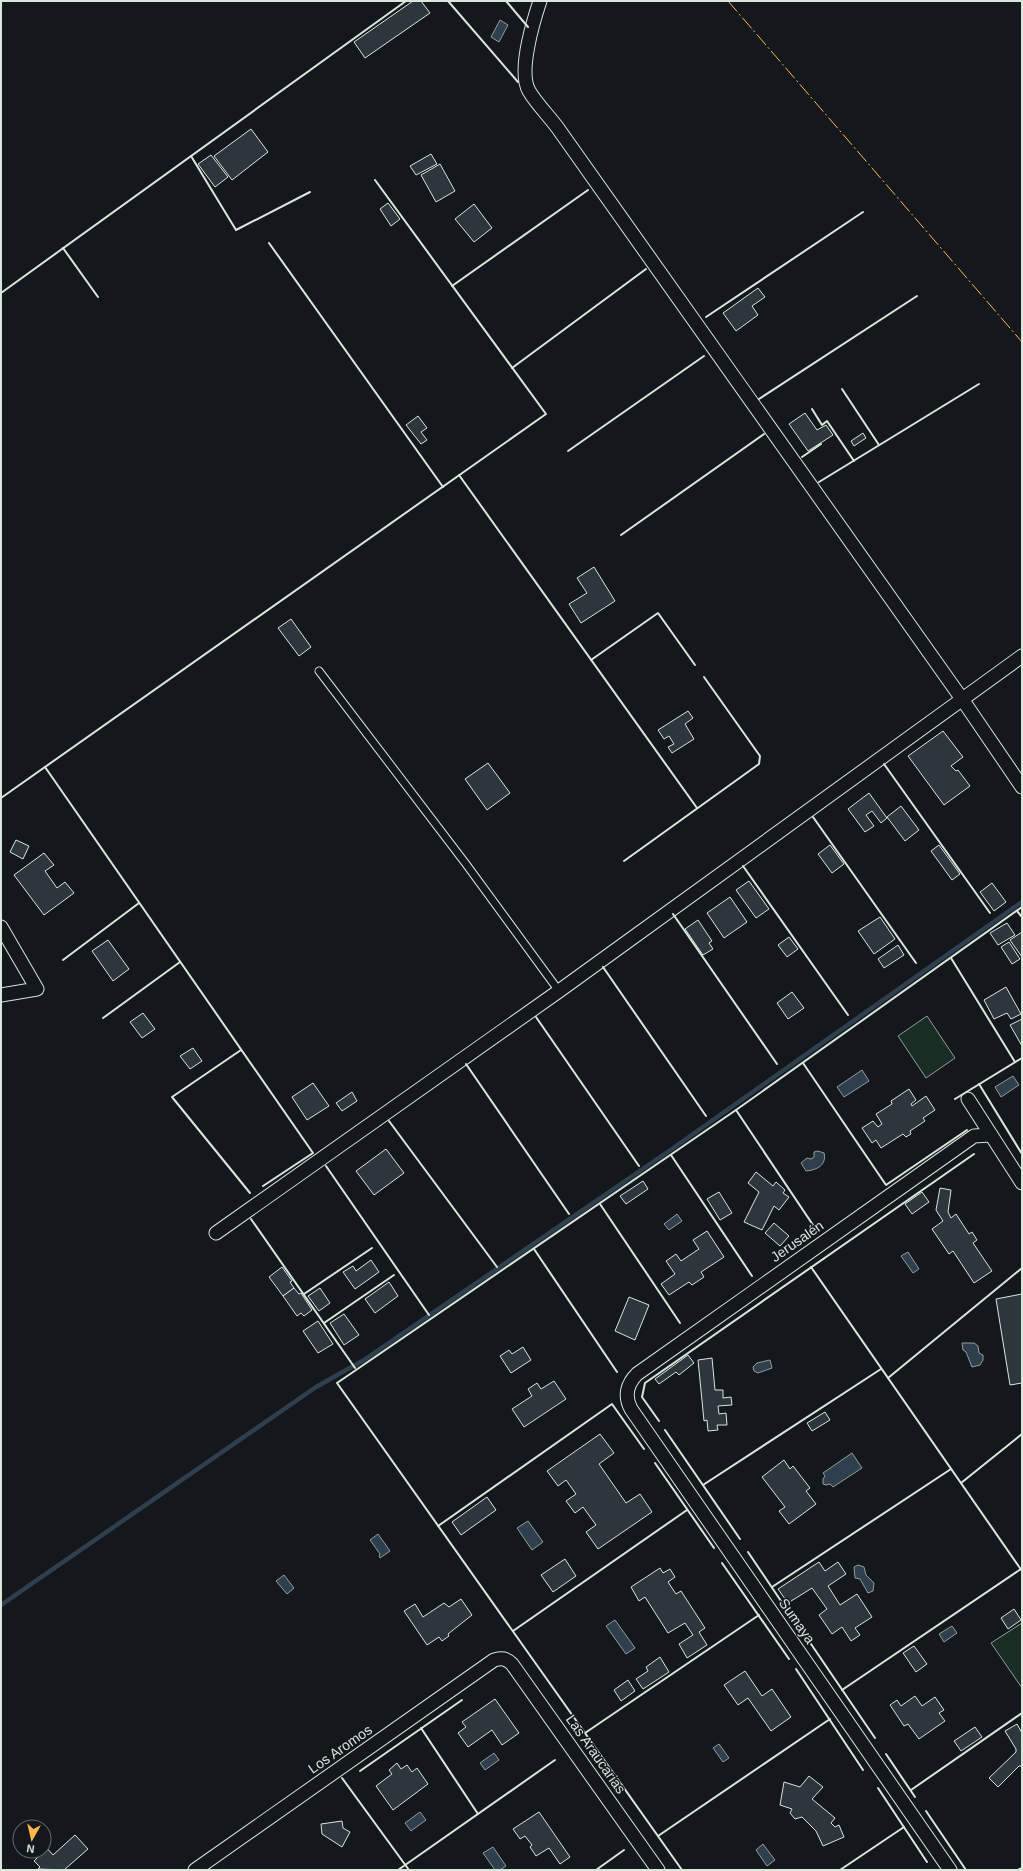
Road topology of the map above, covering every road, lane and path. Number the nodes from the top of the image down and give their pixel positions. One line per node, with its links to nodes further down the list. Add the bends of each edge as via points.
1 (540, 1): 4 (street, via 534,19 525,70 529,91)
2 (1022, 656): 4 (street)
3 (320, 671): 7 (lane)
4 (962, 699): 5 (street); 7 (street)
5 (1022, 786)
6 (1, 927): 8 (street, via 37,989)
7 (559, 991): 12 (street)
8 (1, 995)
9 (968, 1099): 10 (street)
10 (991, 1135): 11 (street); 13 (street, Jerusalén, via 974,1136 637,1374)
11 (1022, 1183)
12 (216, 1233)
13 (628, 1386): 17 (street, Sumaya, via 627,1398 631,1409)
14 (505, 1658): 15 (street, Los Aromos, via 494,1660); 16 (street, Las Araucarias, via 512,1664)
15 (195, 1870)
16 (658, 1870)
17 (950, 1870)

